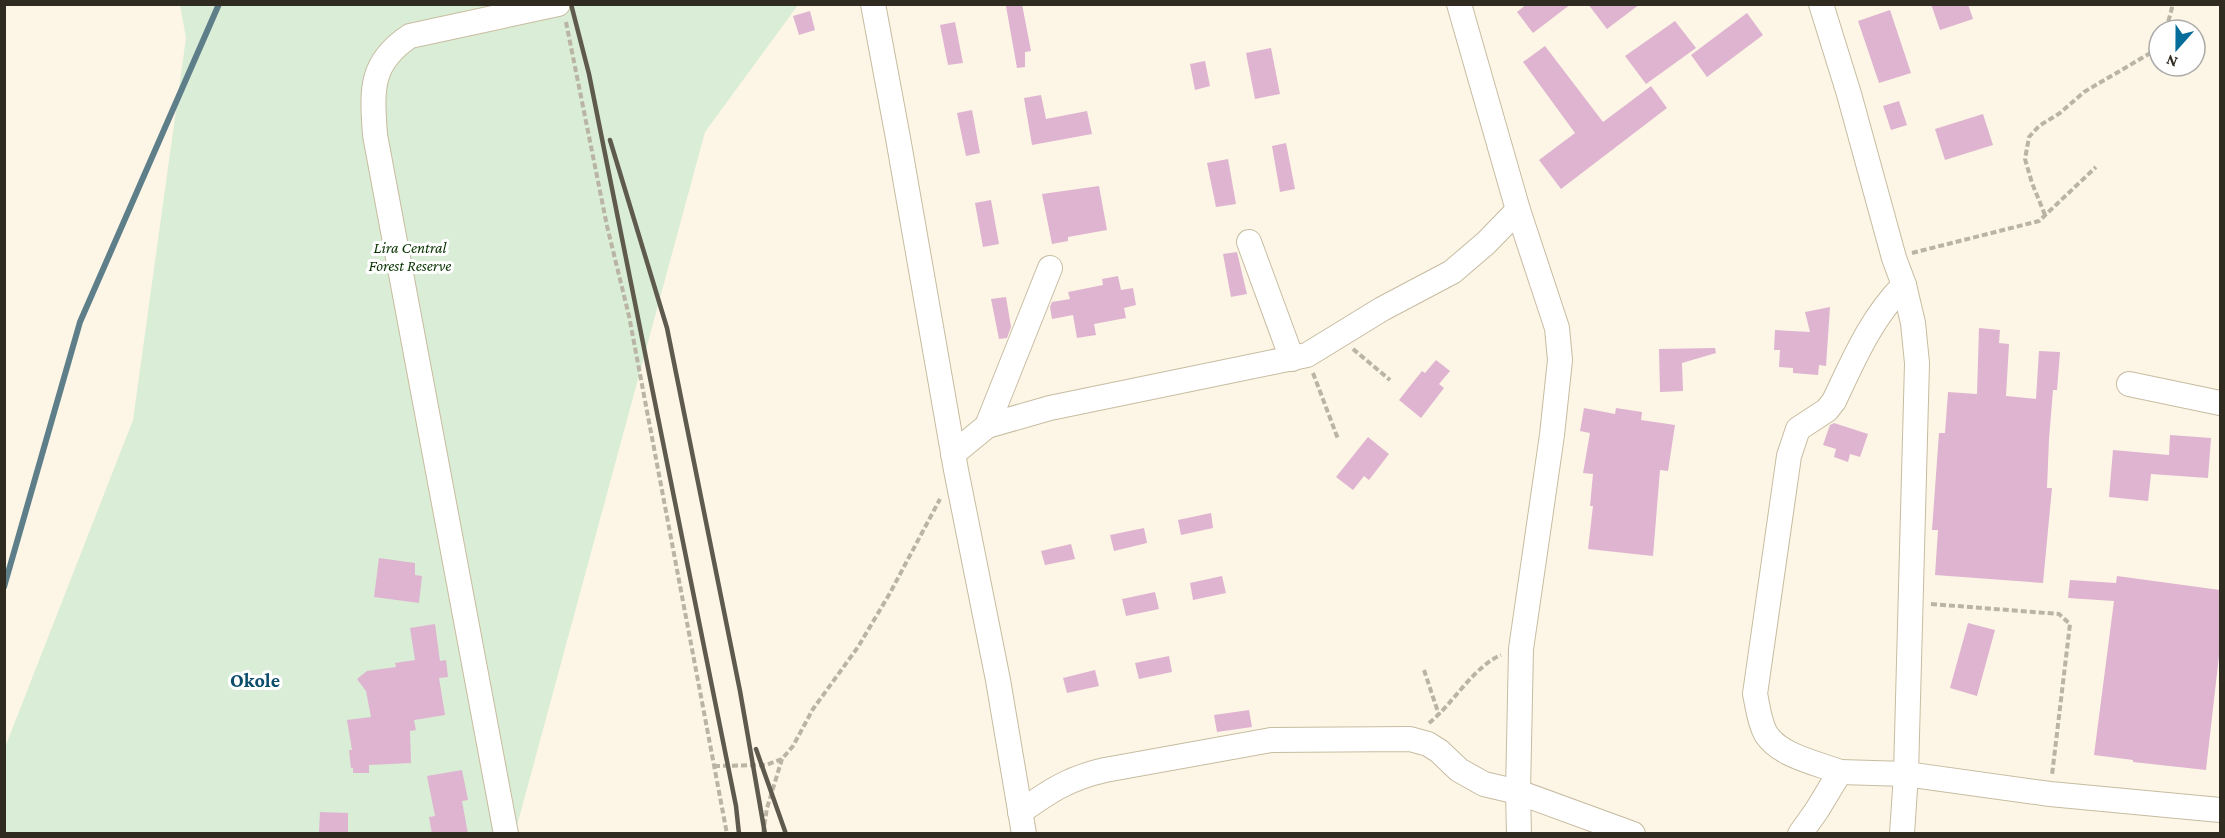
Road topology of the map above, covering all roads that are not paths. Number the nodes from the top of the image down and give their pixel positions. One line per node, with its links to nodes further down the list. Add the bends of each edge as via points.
1 (873, 4): 13 (street)
2 (1458, 4): 5 (street)
3 (1821, 4): 8 (street)
4 (561, 10): 19 (street, via 410,36 392,48 373,92 377,147)
5 (1518, 210): 9 (street, via 1452,272); 16 (street, via 1557,328 1560,360 1521,648)
6 (1249, 242): 9 (street)
7 (1050, 268): 12 (street)
8 (1904, 285): 14 (street, via 1886,303 1864,337 1834,401 1798,429 1789,456 1755,694 1760,722 1767,736 1781,749); 15 (street, via 1917,363)
9 (1300, 357): 12 (street, via 1050,408)
10 (2129, 384): 11 (street)
11 (2220, 403)
12 (987, 426): 13 (street)
13 (954, 462): 18 (street)
14 (1840, 772): 15 (street); 22 (street)
15 (1906, 774): 17 (street, via 2050,794); 23 (street)
16 (1518, 792): 18 (street, via 1484,784 1459,770 1428,744 1410,739 1271,740 1080,775 1053,789); 20 (street); 21 (street)
17 (2220, 810)
18 (1022, 823)
19 (506, 834)
20 (1518, 834)
21 (1633, 834)
22 (1800, 834)
23 (1902, 834)

